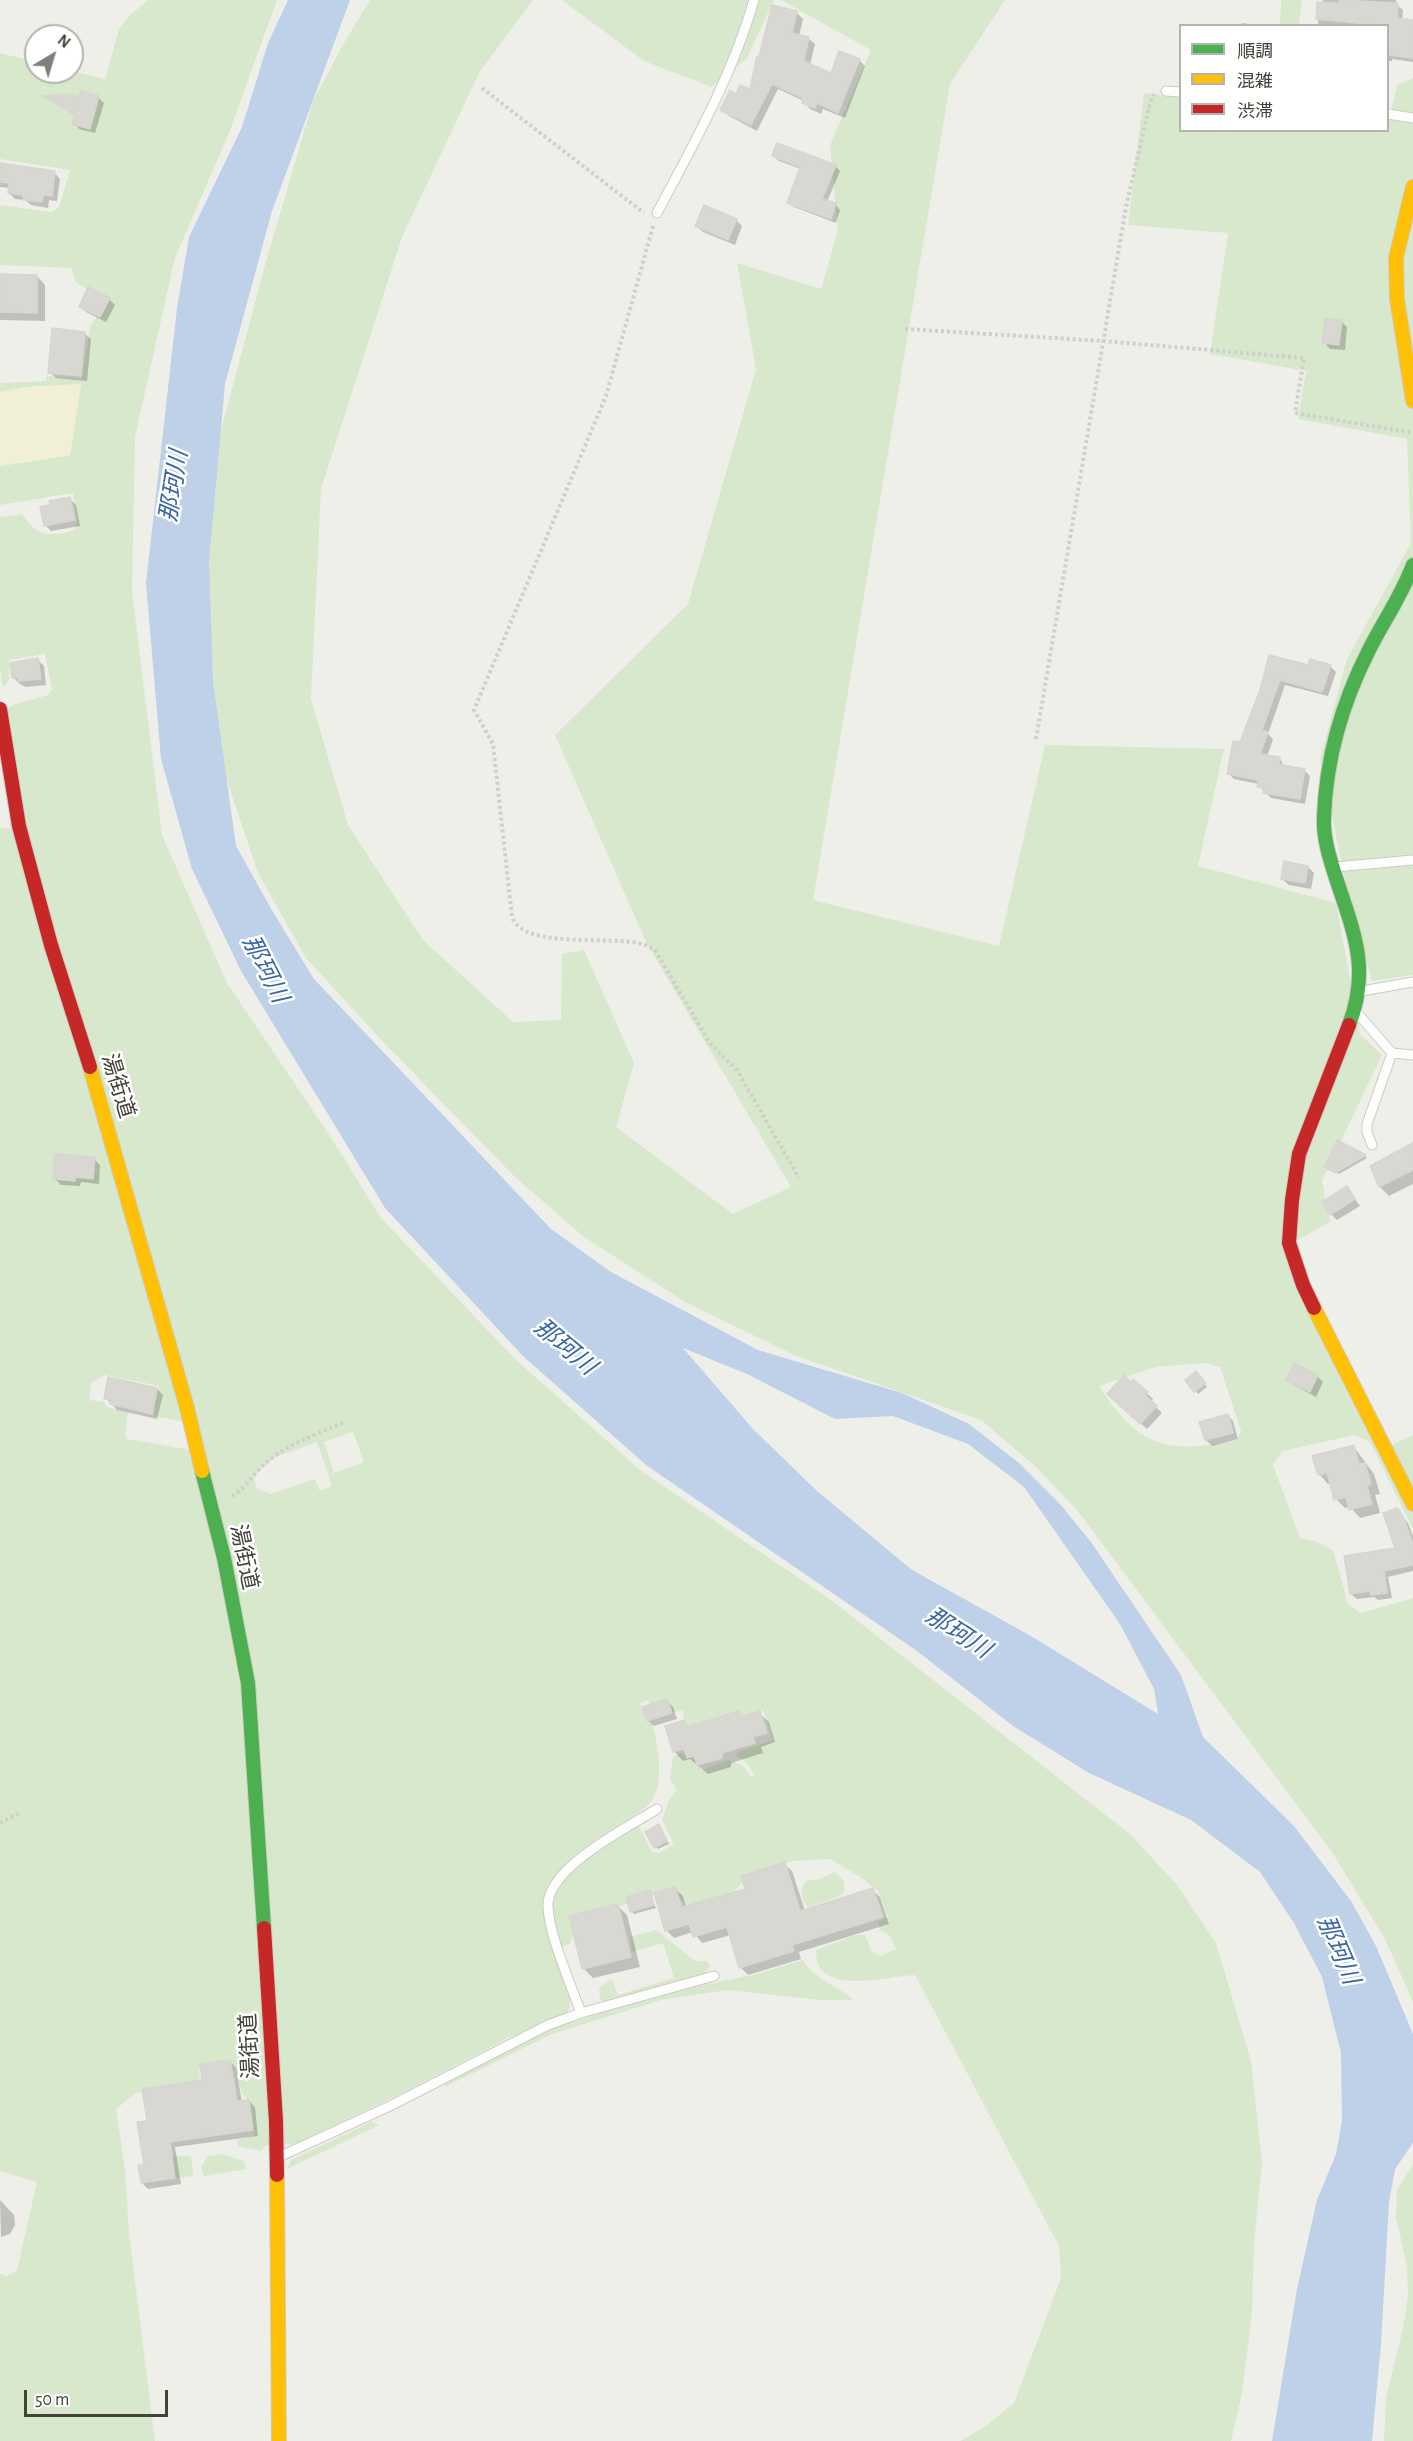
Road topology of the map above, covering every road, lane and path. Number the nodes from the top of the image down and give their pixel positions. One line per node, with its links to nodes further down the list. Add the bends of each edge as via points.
1 (754, 0): 8 (lane, via 729,71)
2 (482, 88): 8 (path)
3 (1166, 91): 4 (lane); 10 (path, via 1156,90 1150,103 1126,207)
4 (1179, 92)
5 (1389, 114): 6 (lane)
6 (1413, 118)
7 (1413, 188): 11 (street, via 1396,258)
8 (655, 217): 26 (path, via 606,396 474,710 493,744 515,925 540,935 641,943 655,950 708,1040 737,1070)
9 (904, 329): 10 (path)
10 (1103, 341): 12 (path, via 1304,358 1295,413); 15 (path)
11 (1413, 401)
12 (1413, 433)
13 (1413, 565): 19 (street, via 1357,675 1343,712 1323,814)
14 (0, 709): 17 (street, 湯街道)
15 (1036, 739)
16 (0, 824): 17 (street)
17 (19, 826): 28 (street, 湯街道, via 51,945 105,1112)
18 (1413, 860): 19 (lane)
19 (1333, 867): 21 (street, via 1358,944)
20 (1413, 982): 21 (lane)
21 (1360, 991): 22 (street)
22 (1354, 1010): 23 (lane); 29 (street, via 1299,1154 1289,1243 1303,1285)
23 (1392, 1053): 24 (lane); 25 (lane, via 1367,1124)
24 (1413, 1055)
25 (1372, 1145)
26 (799, 1178)
27 (345, 1422): 28 (path, via 285,1450 268,1461 243,1489)
28 (210, 1503): 35 (street, 湯街道, via 251,1707)
29 (1413, 1504)
30 (657, 1809): 34 (lane, via 573,1865 549,1894 551,1927)
31 (20, 1813): 32 (path)
32 (0, 1823)
33 (714, 1976): 34 (lane)
34 (581, 2013): 35 (lane, via 548,2025)
35 (276, 2159): 36 (street, 湯街道)
36 (279, 2441)

